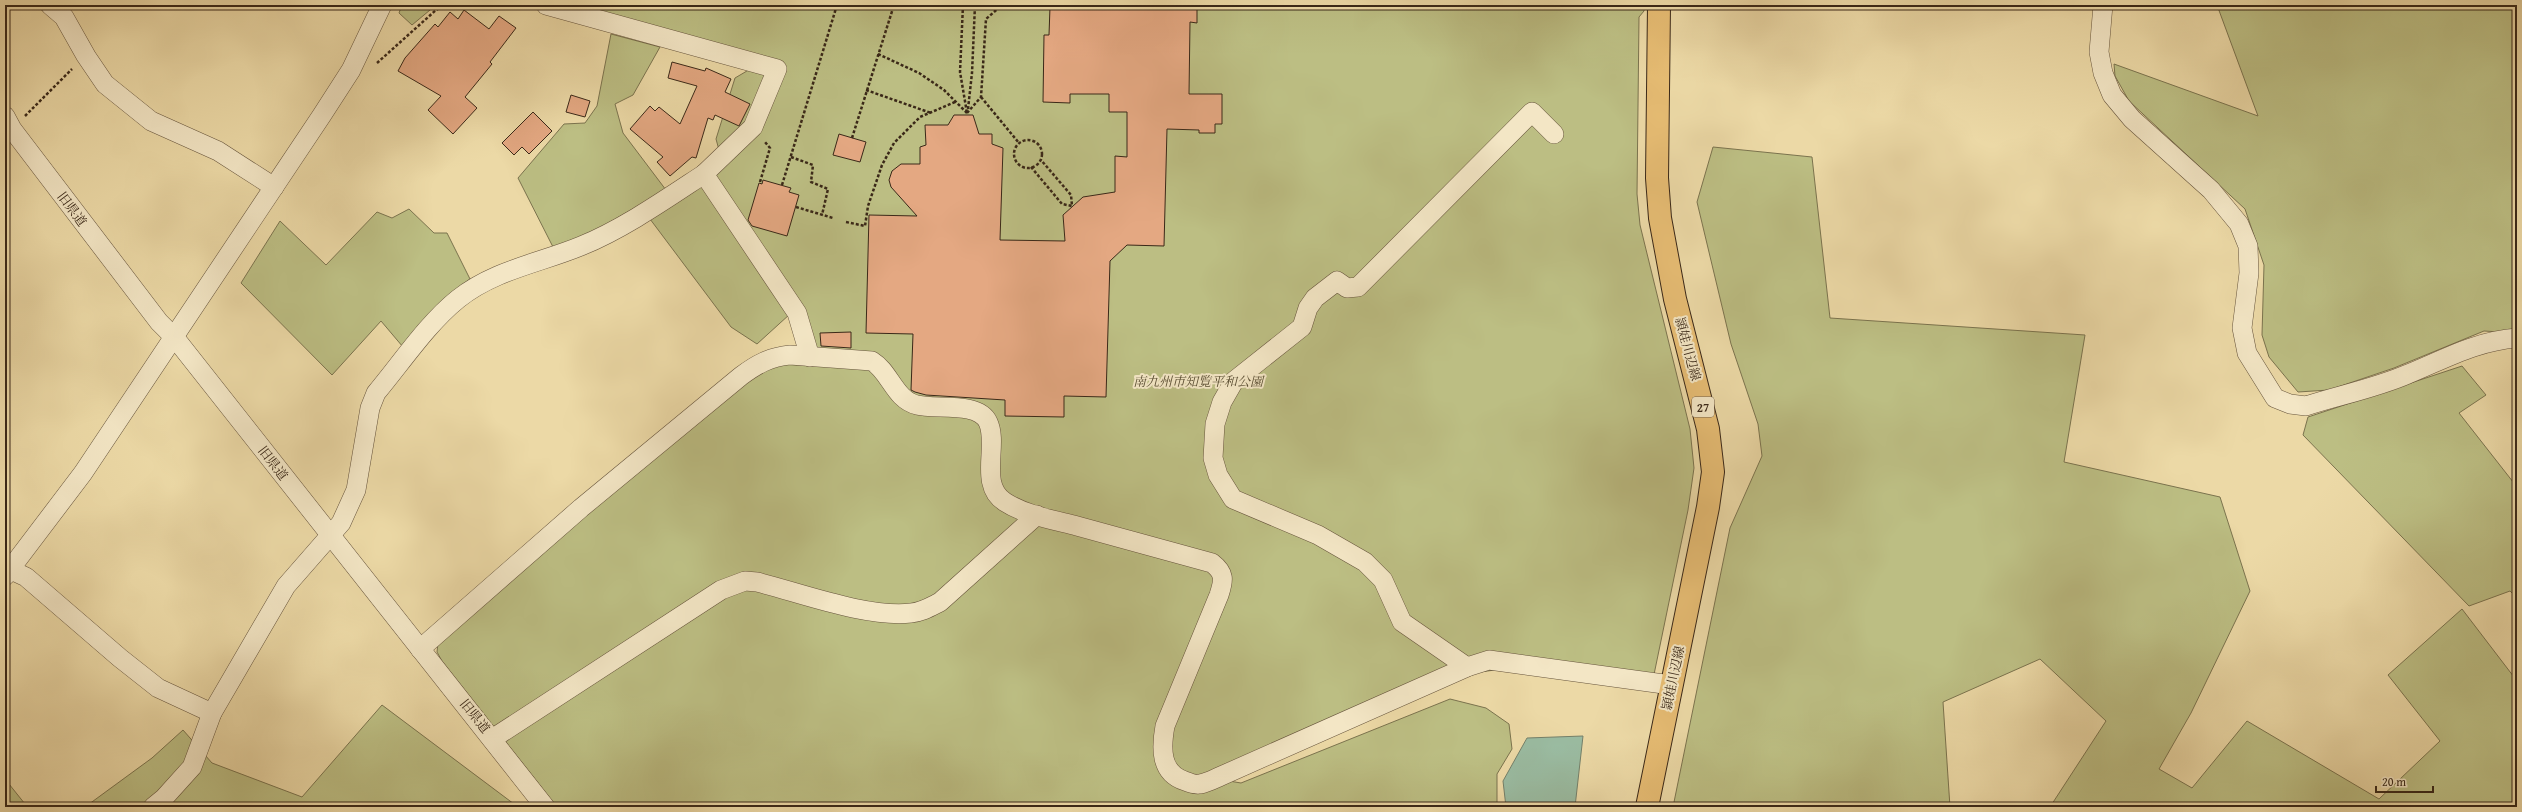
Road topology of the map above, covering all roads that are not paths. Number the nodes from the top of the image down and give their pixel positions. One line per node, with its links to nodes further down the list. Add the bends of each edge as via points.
1 (50, 5): 9 (street, via 64,16 105,84 151,121 218,151)
2 (382, 5): 9 (street, via 351,70)
3 (546, 5): 8 (street, via 777,68 753,127)
4 (1659, 5): 18 (main road, 頴娃川辺線 / 27, via 1657,178 1660,218 1675,299 1708,429 1713,472)
5 (2103, 5): 11 (street, via 2099,52 2103,73 2112,95 2132,119 2211,190 2239,224 2248,246 2249,273 2242,328 2247,353 2275,398 2290,404 2306,406 2407,374 2446,355 2496,339)
6 (8, 122): 10 (street, 旧県道, via 159,322)
7 (1554, 134): 17 (street, via 1532,112 1358,287 1347,288 1338,281 1315,298 1302,327 1234,382 1222,402 1214,424 1214,458 1218,475 1233,499 1318,535 1365,562 1383,580 1402,622)
8 (704, 174): 12 (street, via 797,313); 14 (street, via 654,207 581,246 507,271 459,298 376,393 370,408 356,490 341,523)
9 (274, 187): 10 (street)
10 (175, 338): 14 (street, 旧県道); 15 (street, via 83,473)
11 (2517, 338)
12 (810, 357): 13 (street, via 872,361 881,367 906,400 916,405 965,408 982,415 988,421 992,434 990,470 998,496 1005,502); 16 (street, via 777,356 759,362 740,376 581,508)
13 (1037, 515): 17 (street, via 1212,563 1221,570 1224,580 1219,595 1165,726 1162,746 1164,761 1170,772 1180,780 1200,784 1221,776); 20 (street, via 940,602 925,610 888,614 757,582 745,581 721,590)
14 (330, 536): 16 (street, 旧県道); 19 (street, via 286,586)
15 (8, 573): 19 (street, via 26,577 158,688)
16 (420, 649): 20 (street, 旧県道)
17 (1467, 667): 18 (street, via 1489,660)
18 (1671, 685): 23 (main road, 頴娃川辺線 / 27)
19 (212, 713): 21 (street, via 192,767)
20 (492, 739): 22 (street, 旧県道)
21 (153, 807)
22 (545, 807)
23 (1647, 807)

